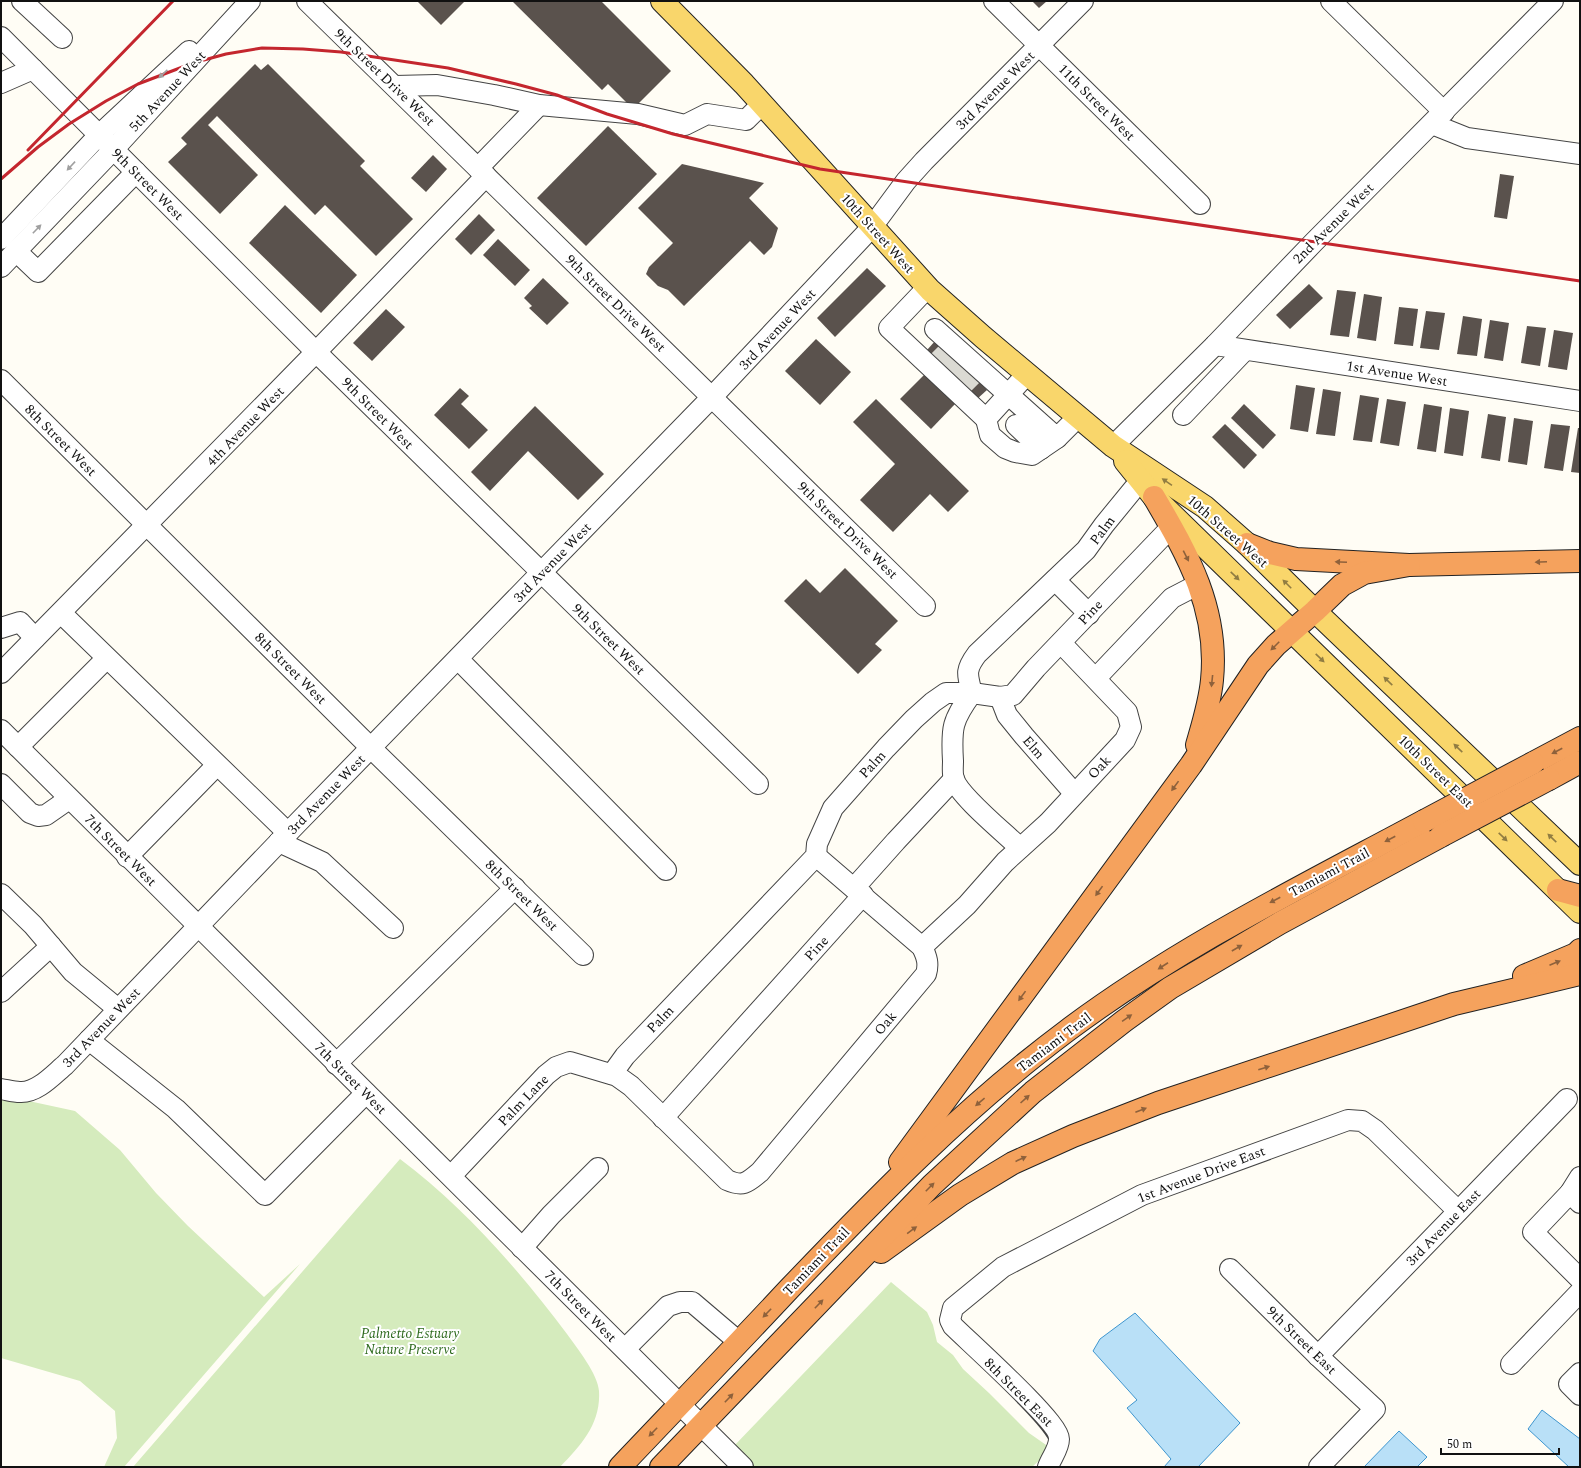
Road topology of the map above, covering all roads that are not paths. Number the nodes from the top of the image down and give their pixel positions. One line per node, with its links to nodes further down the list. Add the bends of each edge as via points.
1 (22, 1): 11 (street)
2 (244, 1): 19 (street, 5th Avenue West, one-way to 19)
3 (250, 1): 20 (street, 5th Avenue West)
4 (307, 1): 15 (street, 9th Street Drive West)
5 (662, 1): 16 (main road, 10th Street West)
6 (994, 1): 12 (street, 11th Street West)
7 (1083, 1): 12 (street, 3rd Avenue West)
8 (1331, 1): 18 (street)
9 (1553, 1): 18 (street, 2nd Avenue West)
10 (1, 37): 13 (street, 9th Street West)
11 (62, 38)
12 (1040, 46): 24 (street, 11th Street West); 25 (street, 3rd Avenue West, via 924,161)
13 (33, 69): 14 (street); 19 (street, 9th Street West)
14 (1, 82)
15 (395, 86): 17 (street, via 438,85); 23 (street, 9th Street Drive West)
16 (762, 104): 17 (street, via 746,120 707,114 685,125 638,114); 25 (main road, 10th Street West)
17 (540, 105): 23 (street, 4th Avenue West)
18 (1438, 118): 21 (street, via 1467,138); 32 (street, 2nd Avenue West)
19 (99, 135): 20 (street, 9th Street West); 26 (street, 5th Avenue West, one-way to 26)
20 (113, 150): 22 (street, 9th Street West); 27 (street, 5th Avenue West, one-way to 20)
21 (1580, 154)
22 (136, 172): 27 (street, via 38,272); 34 (street, 9th Street West)
23 (482, 172): 34 (street, 4th Avenue West); 39 (street, 9th Street Drive West)
24 (1200, 204)
25 (872, 227): 29 (main road, 10th Street West); 39 (street, 3rd Avenue West)
26 (1, 239)
27 (16, 251): 28 (street, 5th Avenue West)
28 (1, 267)
29 (928, 287): 30 (main road, 10th Street West); 35 (street, via 889,328)
30 (953, 310): 31 (street); 37 (main road, 10th Street West)
31 (935, 329): 35 (street); 36 (street)
32 (1215, 345): 33 (street, 1st Avenue West); 45 (street, 2nd Avenue West)
33 (1245, 350): 40 (street, 1st Avenue West); 42 (street)
34 (316, 352): 48 (street, 4th Avenue West); 52 (street, 9th Street West)
35 (914, 352): 36 (street)
36 (955, 368): 41 (street); 41 (street)
37 (1027, 374): 41 (street); 43 (main road, 10th Street West)
38 (1, 380): 48 (street, 8th Street West)
39 (712, 397): 52 (street, 3rd Avenue West); 55 (street, 9th Street Drive West)
40 (1580, 402)
41 (1003, 413): 44 (street); 44 (street); 44 (street, via 990,435 1004,448 1032,455)
42 (1183, 415)
43 (1078, 417): 44 (street); 45 (main road, 10th Street West)
44 (1049, 444)
45 (1113, 446): 46 (main road, 10th Street West); 49 (main road, 10th Street West, one-way to 45, via 1205,507)
46 (1147, 489): 47 (highway); 53 (street, Palm, via 1104,525 1086,550)
47 (1175, 524): 54 (highway, one-way to 54); 58 (street, Pine); 60 (main road, 10th Street West, one-way to 60)
48 (147, 525): 57 (street, 4th Avenue West); 72 (street, 8th Street West)
49 (1247, 544): 51 (highway, one-way to 49, via 1296,559); 56 (main road, 10th Street West, one-way to 49)
50 (1580, 561): 51 (highway, one-way to 51)
51 (1409, 565): 56 (highway, via 1364,573 1342,585)
52 (541, 573): 64 (street, 3rd Avenue West); 78 (street, 9th Street West)
53 (1055, 580): 58 (street); 67 (street, Palm, via 977,654 969,665 968,676)
54 (1199, 584): 66 (street, via 1172,598); 75 (highway, one-way to 75, via 1206,604 1213,658 1209,702)
55 (926, 606)
56 (1315, 611): 60 (highway); 85 (main road, one-way to 56)
57 (60, 613): 61 (street, 4th Avenue West); 63 (street)
58 (1089, 614): 62 (street, Pine)
59 (1, 628): 61 (street, via 20,622)
60 (1292, 631): 75 (highway, one-way to 75, via 1258,665); 88 (main road, 10th Street East, one-way to 88)
61 (35, 638): 65 (street, 4th Avenue West)
62 (1061, 643): 66 (street, Oak); 68 (street, Pine, via 1013,695)
63 (106, 658): 71 (street); 74 (street)
64 (458, 659): 72 (street, 3rd Avenue West); 86 (street)
65 (1, 673)
66 (1096, 678): 79 (street, Oak, via 1127,712 1131,727 1125,740)
67 (972, 693): 68 (street); 76 (street, via 959,710 953,727 951,737); 83 (street, Palm, via 946,693 914,719 886,748 833,808 817,844)
68 (1000, 697): 79 (street, Elm, via 1007,715)
69 (1, 730): 71 (street, 7th Street West)
70 (1580, 738): 115 (highway, Tamiami Trail, one-way to 115, bridge, via 1210,936 1106,1003 1027,1062 968,1111)
71 (18, 747): 80 (street, 7th Street West)
72 (371, 748): 81 (street, 3rd Avenue West); 87 (street, 8th Street West)
73 (1580, 762): 119 (highway, Tamiami Trail, one-way to 73, bridge, via 973,1146 1033,1092 1124,1021 1177,984 1280,923)
74 (217, 765): 81 (street); 84 (street)
75 (1191, 765): 115 (highway, one-way to 115)
76 (954, 779): 82 (street, via 984,815); 89 (street, Pine, via 896,841)
77 (1, 784): 80 (street, via 30,813 38,816 46,815)
78 (758, 784)
79 (1074, 793): 82 (street, Oak, via 1048,823)
80 (69, 799): 84 (street, 7th Street West)
81 (284, 838): 93 (street, 3rd Avenue West); 94 (street, via 322,862)
82 (1020, 848): 96 (street, Oak, via 967,905)
83 (816, 856): 89 (street); 105 (street, Palm, via 625,1056)
84 (127, 857): 93 (street, 7th Street West)
85 (1580, 864)
86 (666, 870)
87 (514, 888): 98 (street, 8th Street West); 104 (street)
88 (1558, 890): 91 (highway); 92 (main road, 10th Street East)
89 (859, 892): 96 (street); 109 (street, Pine)
90 (1, 894): 95 (street, via 34,925)
91 (1580, 896)
92 (1580, 912)
93 (197, 927): 102 (street, 3rd Avenue West); 104 (street, 7th Street West)
94 (393, 928)
95 (51, 946): 100 (street); 102 (street, via 74,972)
96 (922, 947): 112 (street, Oak, via 928,961 926,974 760,1172 743,1184)
97 (1580, 950): 101 (highway, one-way to 97, via 1557,963)
98 (583, 955)
99 (1580, 974): 101 (highway)
100 (1, 992)
101 (1454, 1004): 119 (highway, one-way to 101, via 960,1194 1013,1162 1158,1103)
102 (118, 1009): 103 (street, 3rd Avenue West)
103 (89, 1040): 106 (street, 3rd Avenue West, via 65,1065 35,1088 22,1092); 107 (street, via 176,1109 265,1194)
104 (336, 1064): 107 (street, 7th Street West)
105 (612, 1074): 109 (street, Palm Lane, via 631,1086); 111 (street, Palm Lane, via 570,1062 556,1067)
106 (1, 1089)
107 (366, 1093): 111 (street, 7th Street West)
108 (1567, 1099): 114 (street, 3rd Avenue East)
109 (663, 1118): 112 (street, Palm Lane)
110 (598, 1168): 116 (street)
111 (451, 1176): 116 (street, 7th Street West)
112 (727, 1180)
113 (1577, 1191): 118 (street, via 1533,1232)
114 (1458, 1211): 121 (street, 1st Avenue Drive East, via 1376,1130 1362,1121 1348,1120 1142,1195 1003,1267 953,1308 950,1320); 124 (street, 3rd Avenue East)
115 (861, 1214): 122 (highway, Tamiami Trail, one-way to 122)
116 (522, 1248): 123 (street, 7th Street West)
117 (1230, 1269): 124 (street, 9th Street East)
118 (1580, 1279)
119 (835, 1286): 129 (highway, Tamiami Trail, one-way to 119)
120 (1580, 1292): 125 (street)
121 (953, 1326): 133 (street, 8th Street East, via 1040,1410 1057,1431 1060,1438 1058,1447)
122 (739, 1342): 123 (street, via 692,1302 680,1302 668,1306); 128 (highway, Tamiami Trail)
123 (625, 1350): 128 (street, 7th Street West)
124 (1318, 1356): 134 (street, 9th Street East, via 1375,1409)
125 (1511, 1364)
126 (1580, 1373): 127 (street, via 1569,1384)
127 (1580, 1395)
128 (680, 1404): 129 (street, 7th Street West); 130 (highway, Tamiami Trail, one-way to 130)
129 (702, 1426): 131 (highway, Tamiami Trail); 132 (street, 7th Street West)
130 (620, 1467)
131 (661, 1467)
132 (743, 1467)
133 (1048, 1467)
134 (1319, 1467)

